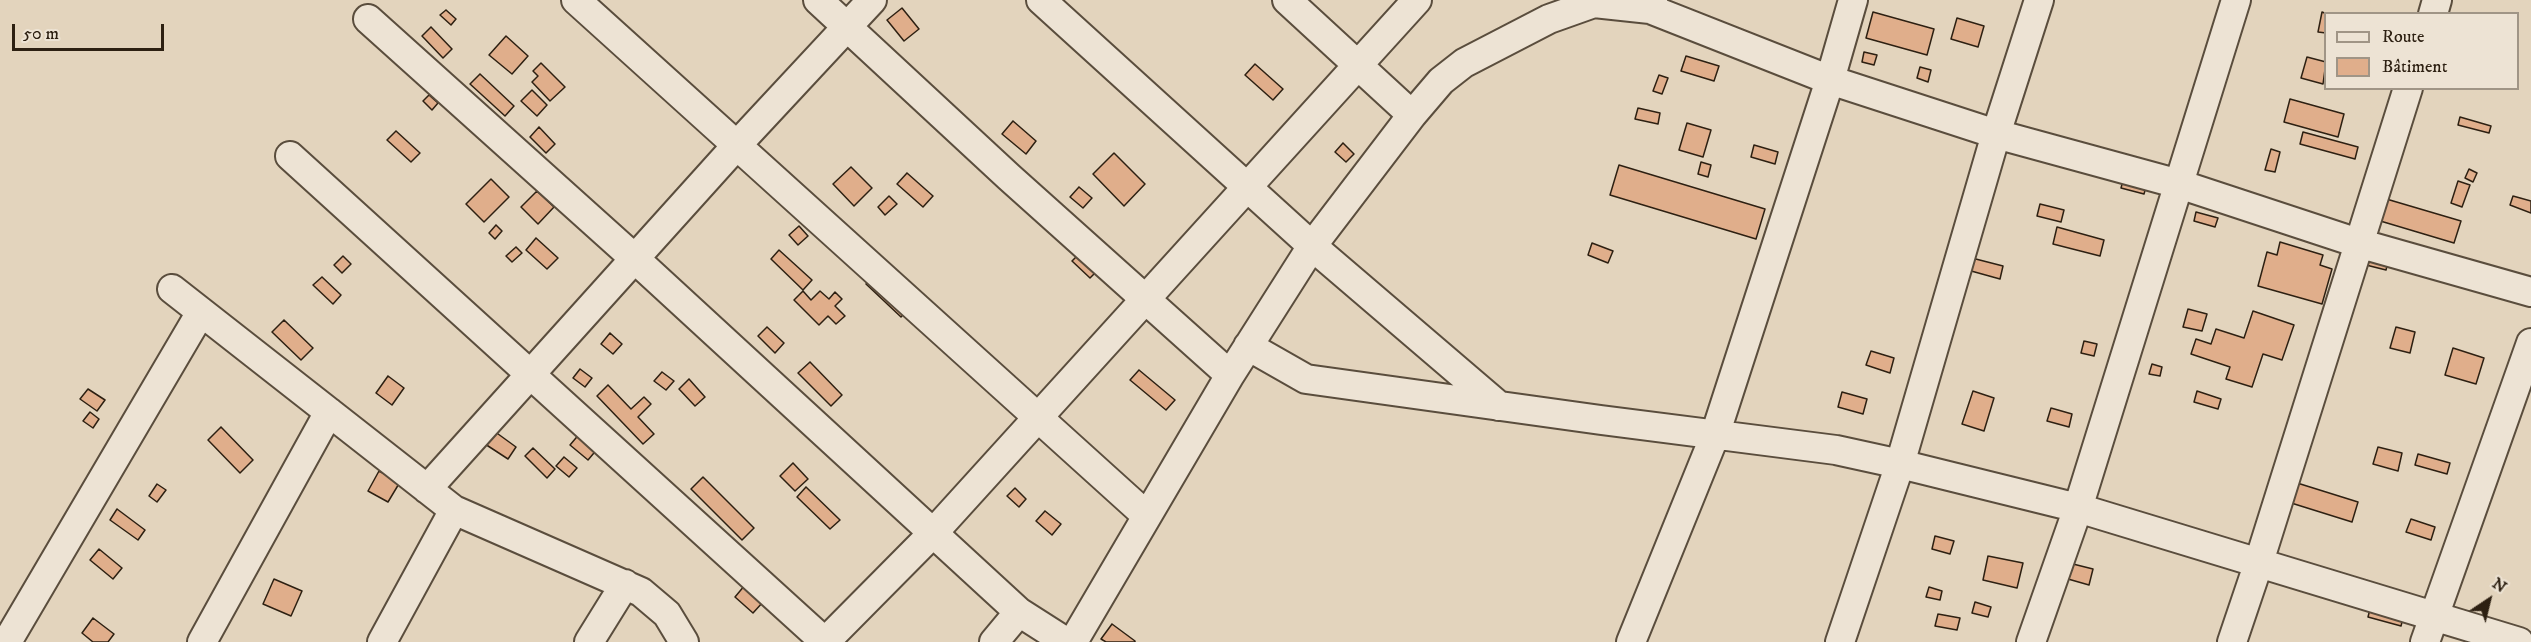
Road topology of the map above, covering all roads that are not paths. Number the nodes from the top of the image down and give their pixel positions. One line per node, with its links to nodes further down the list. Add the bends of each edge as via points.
1 (576, 0): 19 (street)
2 (818, 0): 13 (street)
3 (872, 0): 13 (street)
4 (1041, 0): 22 (street)
5 (1287, 0): 14 (street)
6 (1417, 0): 14 (street)
7 (1853, 0): 15 (street)
8 (2039, 0): 18 (street)
9 (2236, 0): 21 (street)
10 (1591, 1): 11 (street); 17 (street, via 1464,63 1441,81)
11 (1650, 3): 15 (street)
12 (368, 18): 25 (street)
13 (848, 27): 19 (street); 28 (street)
14 (1358, 65): 17 (street); 22 (street)
15 (1830, 80): 18 (street); 37 (street)
16 (2407, 90): 23 (street)
17 (1412, 115): 24 (street)
18 (1996, 134): 21 (street); 38 (street)
19 (737, 145): 25 (street); 36 (street)
20 (290, 156): 32 (street)
21 (2179, 184): 23 (street); 40 (street)
22 (1246, 187): 24 (street); 28 (street)
23 (2358, 243): 27 (street); 44 (street)
24 (1312, 246): 31 (street); 34 (street)
25 (634, 258): 32 (street); 43 (street)
26 (172, 289): 29 (street)
27 (2531, 292)
28 (1145, 299): 33 (street); 36 (street)
29 (201, 312): 35 (street); 48 (street)
30 (2531, 344): 47 (street)
31 (1248, 346): 33 (street); 34 (street, via 1306,379)
32 (530, 374): 39 (street); 53 (street)
33 (1230, 375): 42 (street)
34 (1499, 406): 37 (street)
35 (329, 412): 39 (street); 49 (street)
36 (1037, 417): 42 (street); 43 (street)
37 (1715, 435): 38 (street, via 1836,450); 57 (street)
38 (1900, 464): 40 (street); 58 (street)
39 (427, 489): 41 (street)
40 (2078, 508): 44 (street); 59 (street)
41 (454, 510): 45 (street); 50 (street)
42 (1147, 516): 56 (street)
43 (934, 532): 46 (street); 53 (street)
44 (2259, 562): 47 (street); 60 (street)
45 (625, 584): 51 (street); 52 (street, via 667,614)
46 (1019, 612): 54 (street); 55 (street)
47 (2430, 629): 61 (street)
48 (7, 642)
49 (202, 642)
50 (382, 642)
51 (589, 642)
52 (684, 642)
53 (825, 642)
54 (994, 642)
55 (1066, 642)
56 (1073, 642)
57 (1631, 642)
58 (1840, 642)
59 (2031, 642)
60 (2232, 642)
61 (2519, 642)

